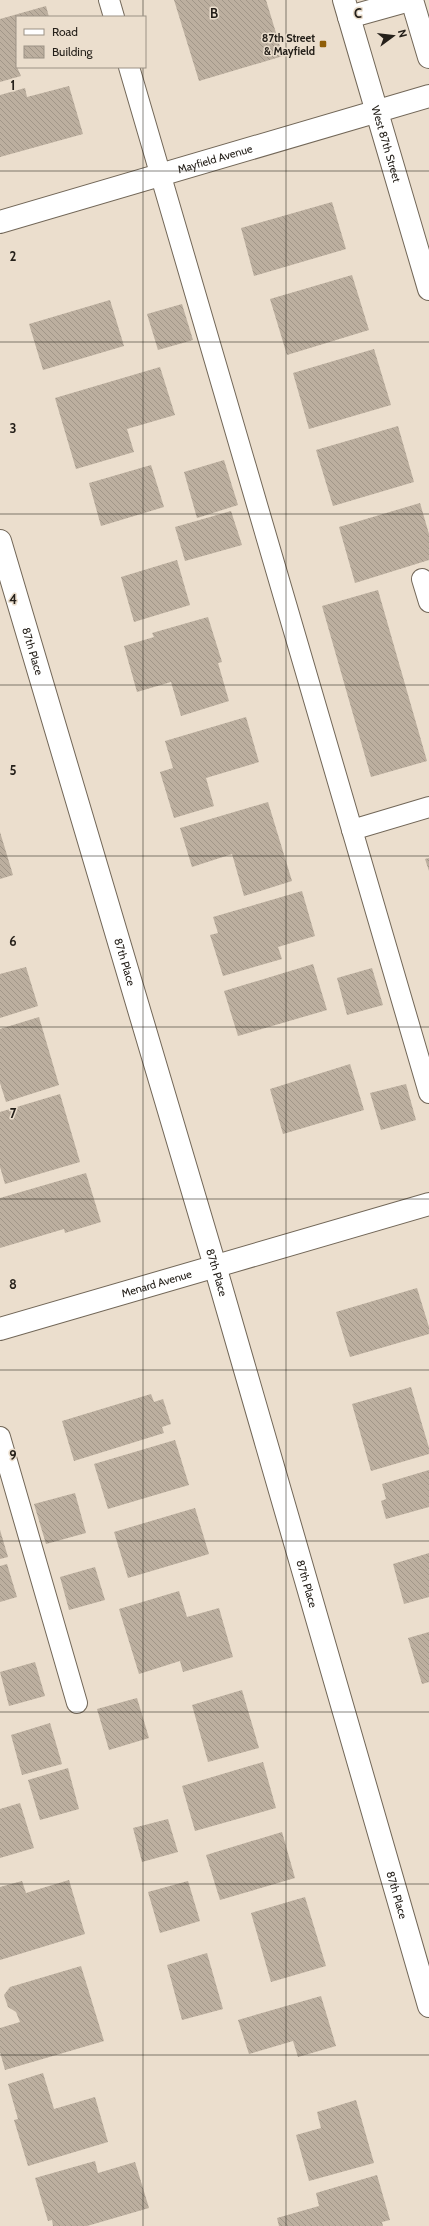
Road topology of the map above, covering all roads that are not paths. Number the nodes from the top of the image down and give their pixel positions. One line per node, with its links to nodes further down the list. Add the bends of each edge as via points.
1 (109, 0): 4 (lane)
2 (411, 0): 3 (street); 5 (street)
3 (346, 9): 8 (street, West 87th Street)
4 (114, 16)
5 (429, 57)
6 (129, 68): 9 (lane)
7 (429, 96): 8 (street, Mayfield Avenue)
8 (377, 111): 9 (street, Mayfield Avenue); 11 (street, West 87th Street)
9 (161, 175): 10 (street, Mayfield Avenue); 16 (lane)
10 (0, 222)
11 (429, 289)
12 (0, 541): 19 (street, 87th Place)
13 (422, 579): 14 (lane)
14 (429, 602)
15 (429, 807): 16 (lane)
16 (352, 830): 17 (lane)
17 (429, 1093)
18 (429, 1204): 19 (street, Menard Avenue)
19 (215, 1266): 20 (street, Menard Avenue); 23 (street, 87th Place)
20 (0, 1330)
21 (0, 1437): 22 (lane)
22 (78, 1702)
23 (429, 2006)

